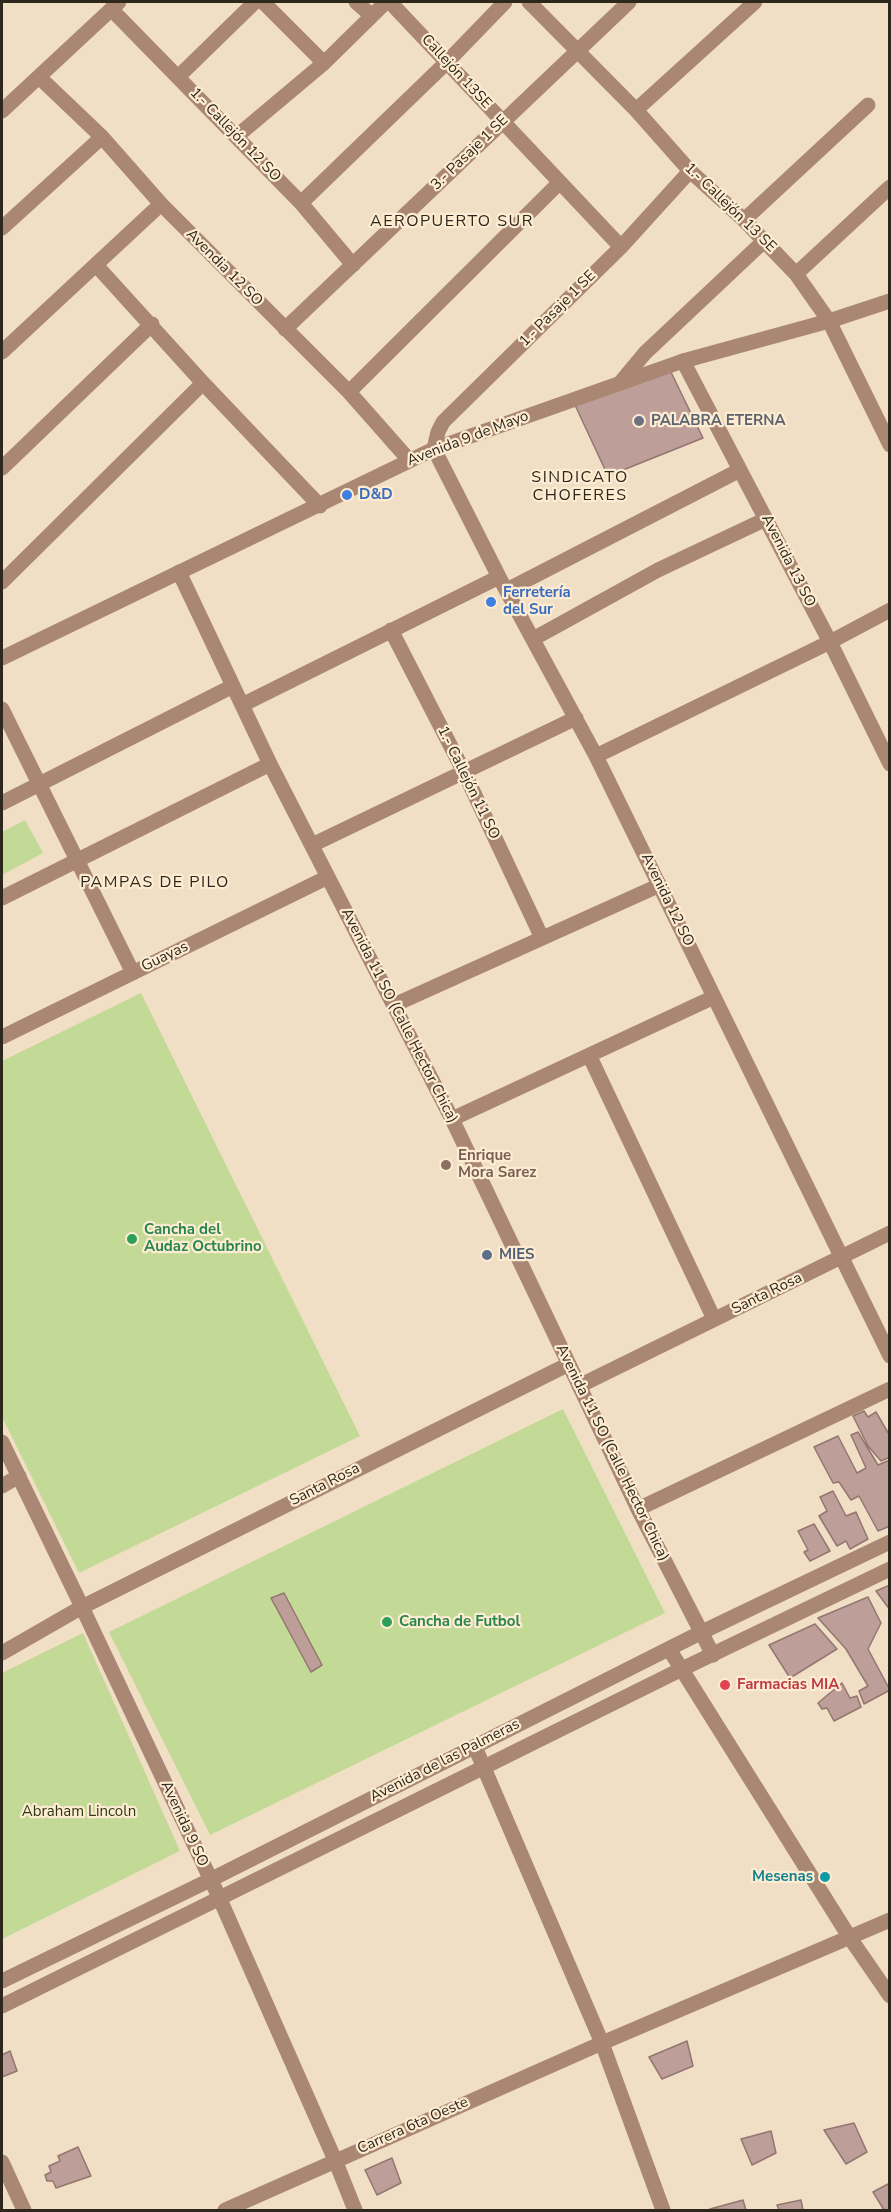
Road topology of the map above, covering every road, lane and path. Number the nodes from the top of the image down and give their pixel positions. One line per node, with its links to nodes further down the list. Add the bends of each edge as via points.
1 (255, 2): 15 (street)
2 (263, 2): 13 (street)
3 (356, 2): 10 (street)
4 (388, 2): 10 (street); 12 (street, Callejón 13SE)
5 (505, 2): 12 (street)
6 (529, 2): 11 (street, 1.- Callejón 13 SE)
7 (629, 2): 11 (street, 3.- Pasaje 1 SE)
8 (755, 2): 17 (street)
9 (115, 5): 14 (street); 15 (street, 1.- Callejón 12 SO)
10 (371, 15): 13 (street)
11 (577, 49): 17 (street, 1.- Callejón 13 SE); 19 (street, 3.- Pasaje 1 SE)
12 (448, 61): 19 (street, Callejón 13SE); 25 (street)
13 (324, 63): 20 (street)
14 (39, 77): 18 (street); 21 (street, Avendia 12 SO)
15 (178, 77): 20 (street, 1.- Callejón 12 SO)
16 (868, 105): 27 (street)
17 (636, 110): 22 (street, 1.- Callejón 13 SE)
18 (2, 111)
19 (503, 122): 23 (street, Callejón 13SE); 32 (street, 3.- Pasaje 1 SE)
20 (237, 136): 25 (street, 1.- Callejón 12 SO)
21 (102, 137): 26 (street, Avendia 12 SO); 28 (street)
22 (690, 171): 27 (street, 1.- Callejón 13 SE); 30 (street, 1.- Pasaje 1 SE)
23 (559, 183): 30 (street, Callejón 13SE); 42 (street)
24 (890, 187): 33 (street)
25 (301, 203): 32 (street, 1.- Callejón 12 SO)
26 (161, 204): 31 (street); 37 (street, Avendia 12 SO)
27 (744, 220): 29 (street, 1.- Callejón 13 SE)
28 (2, 228)
29 (764, 241): 33 (street, 1.- Callejón 13 SE); 41 (street, via 645,353)
30 (621, 247): 44 (street, 1.- Pasaje 1 SE, via 443,422)
31 (96, 265): 36 (street); 38 (street)
32 (353, 265): 37 (street, 3.- Pasaje 1 SE)
33 (796, 273): 35 (street, 1.- Callejón 13 SE)
34 (890, 301): 35 (street, Avenida 9 de Mayo)
35 (829, 321): 39 (street, Avenida 9 de Mayo); 43 (street, 1.- Callejón 13 SE)
36 (152, 324): 40 (street); 46 (street)
37 (285, 329): 42 (street, Avendia 12 SO)
38 (2, 352)
39 (683, 361): 41 (street, Avenida 9 de Mayo); 47 (street, Avenida 13 SO)
40 (203, 383): 48 (street); 51 (street)
41 (620, 383): 44 (street, Avenida 9 de Mayo)
42 (349, 392): 45 (street, Avendia 12 SO)
43 (890, 445)
44 (434, 449): 45 (street, Avenida 9 de Mayo); 52 (street, Avenida 12 SO)
45 (409, 460): 48 (street, Avenida 9 de Mayo)
46 (2, 468)
47 (740, 470): 49 (street, Avenida 13 SO); 52 (street)
48 (320, 506): 50 (street, Avenida 9 de Mayo)
49 (766, 519): 55 (street, via 658,570); 56 (street, Avenida 13 SO)
50 (178, 572): 57 (street, Avenida 9 de Mayo); 58 (street, Avenida 11 SO (Calle Hector Chica))
51 (2, 582)
52 (503, 583): 54 (street); 55 (street, Avenida 12 SO)
53 (890, 610): 56 (street)
54 (391, 630): 59 (street); 65 (street, 1.- Callejón 11 SO)
55 (533, 639): 61 (street, Avenida 12 SO)
56 (830, 642): 62 (street); 63 (street, Avenida 13 SO)
57 (2, 658)
58 (232, 686): 59 (street, Avenida 11 SO (Calle Hector Chica)); 66 (street)
59 (242, 705): 64 (street, Avenida 11 SO (Calle Hector Chica))
60 (2, 709): 66 (street)
61 (576, 717): 62 (street, Avenida 12 SO); 65 (street)
62 (596, 756): 71 (street, Avenida 12 SO)
63 (889, 763)
64 (270, 764): 68 (street, Avenida 11 SO (Calle Hector Chica)); 69 (street)
65 (464, 772): 68 (street); 73 (street, 1.- Callejón 11 SO)
66 (39, 784): 67 (street); 69 (street)
67 (2, 803)
68 (312, 845): 70 (street, Avenida 11 SO (Calle Hector Chica))
69 (76, 862): 72 (street); 74 (street)
70 (328, 876): 74 (street, Guayas); 76 (street, Avenida 11 SO (Calle Hector Chica))
71 (660, 885): 73 (street); 75 (street, Avenida 12 SO)
72 (2, 898)
73 (542, 938): 76 (street)
74 (133, 973): 77 (street, Guayas)
75 (714, 997): 78 (street); 81 (street, Avenida 12 SO)
76 (394, 1005): 79 (street, Avenida 11 SO (Calle Hector Chica))
77 (2, 1037)
78 (590, 1056): 79 (street); 82 (street)
79 (452, 1119): 84 (street, Avenida 11 SO (Calle Hector Chica))
80 (890, 1233): 81 (street, Santa Rosa)
81 (841, 1258): 82 (street, Santa Rosa); 83 (street, Avenida 12 SO)
82 (714, 1319): 85 (street, Santa Rosa)
83 (890, 1356)
84 (569, 1364): 85 (street, Avenida 11 SO (Calle Hector Chica)); 93 (street, Santa Rosa)
85 (579, 1386): 90 (street, Avenida 11 SO (Calle Hector Chica))
86 (890, 1389): 90 (street)
87 (2, 1442): 88 (street, Avenida 9 SO)
88 (19, 1476): 89 (street); 93 (street, Avenida 9 SO)
89 (2, 1486)
90 (638, 1509): 94 (street, Avenida 11 SO (Calle Hector Chica))
91 (890, 1542): 94 (street, Avenida de las Palmeras)
92 (890, 1569): 97 (street, Avenida de las Palmeras)
93 (82, 1607): 96 (street, Santa Rosa); 101 (street, Avenida 9 SO)
94 (702, 1632): 95 (street, Avenida de las Palmeras); 97 (street, Avenida 11 SO (Calle Hector Chica))
95 (669, 1649): 98 (street); 99 (street, Avenida de las Palmeras)
96 (2, 1653)
97 (712, 1655): 98 (street, Avenida de las Palmeras)
98 (682, 1669): 100 (street, Avenida de las Palmeras); 104 (street)
99 (475, 1747): 100 (street); 101 (street, Avenida de las Palmeras)
100 (484, 1767): 102 (street, Avenida de las Palmeras); 108 (street)
101 (210, 1880): 102 (street, Avenida 9 SO); 105 (street, Avenida de las Palmeras)
102 (219, 1897): 107 (street, Avenida de las Palmeras); 109 (street, Avenida 9 SO)
103 (890, 1920): 104 (street, Carrera 6ta Oeste)
104 (850, 1938): 106 (street); 108 (street, Carrera 6ta Oeste)
105 (2, 1981)
106 (890, 1996)
107 (2, 2006)
108 (602, 2043): 109 (street, Carrera 6ta Oeste); 114 (street)
109 (335, 2160): 112 (street, Carrera 6ta Oeste); 113 (street, Avenida 9 SO)
110 (2, 2162): 111 (street)
111 (24, 2211)
112 (225, 2211)
113 (356, 2211)
114 (663, 2211)

